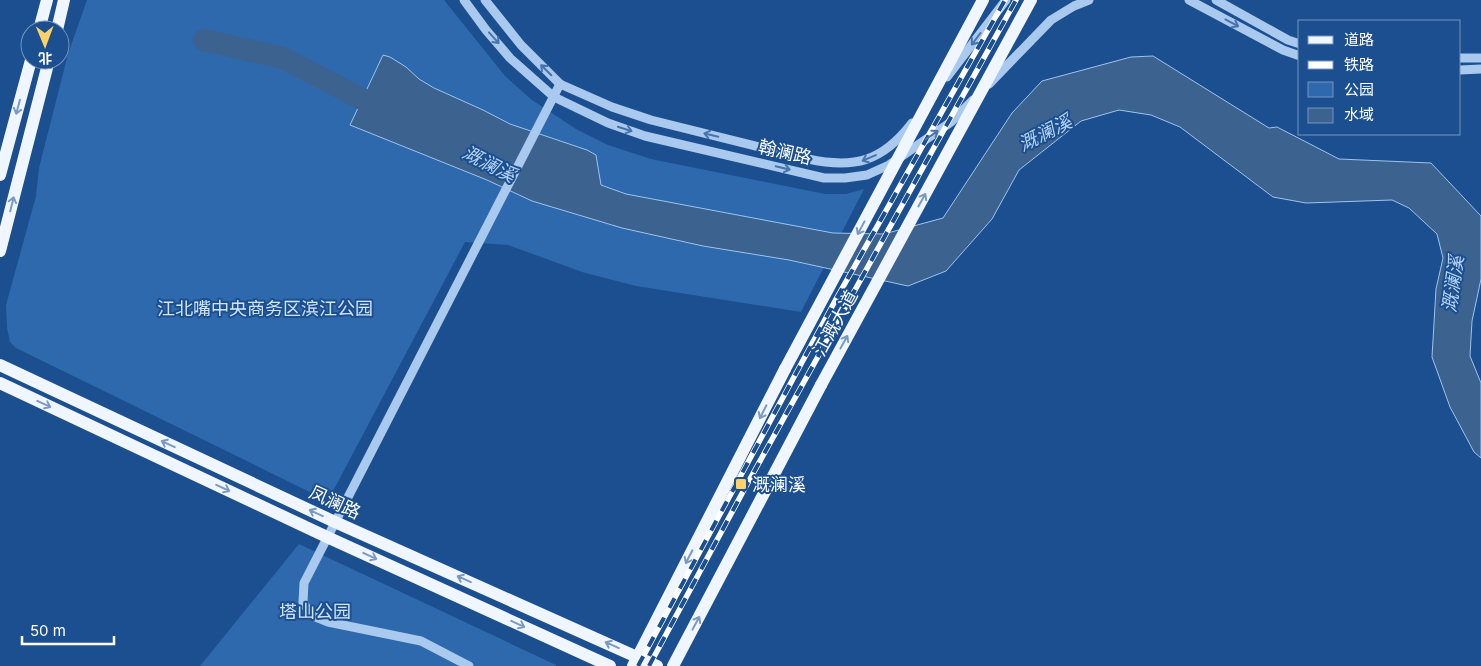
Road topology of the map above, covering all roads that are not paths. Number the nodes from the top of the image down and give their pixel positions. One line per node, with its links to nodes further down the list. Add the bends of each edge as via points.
1 (47, 0): 11 (main road)
2 (64, 0): 12 (main road)
3 (464, 0): 22 (street, 翰澜路, one-way to 22, via 510,58)
4 (485, 0): 21 (street, 翰澜路, one-way to 4, via 521,45)
5 (983, 0): 29 (main road, 江溉大道, one-way to 29, bridge, via 785,369)
6 (1006, 0): 21 (street, 翰澜路, one-way to 21, via 900,139 862,162 824,163 660,122 612,107)
7 (1031, 0): 33 (main road, 江溉大道, one-way to 7, bridge, via 821,385)
8 (1089, 0): 22 (street, 翰澜路, one-way to 8, via 608,123 645,136 824,178 867,175 889,165 951,122 1051,20)
9 (1189, 0): 14 (street, one-way to 14)
10 (1216, 0): 13 (street)
11 (42, 20)
12 (59, 20)
13 (1298, 43)
14 (1298, 55)
15 (1461, 58): 16 (street)
16 (1481, 58)
17 (1481, 69): 20 (street)
18 (28, 70): 23 (main road, one-way to 23)
19 (46, 70): 24 (main road, one-way to 19)
20 (1461, 70)
21 (560, 84): 22 (street)
22 (554, 97): 27 (street)
23 (0, 175)
24 (0, 251)
25 (0, 365): 27 (main road, 凤澜路, one-way to 25)
26 (0, 383): 28 (main road, 凤澜路, one-way to 28)
27 (335, 522): 28 (street); 29 (main road, 凤澜路, one-way to 27)
28 (327, 536): 30 (street, via 304,583 304,602 311,615 328,622 421,641); 31 (main road, 凤澜路, one-way to 31)
29 (636, 661): 32 (main road, 凤澜路)
30 (469, 666)
31 (610, 666)
32 (656, 666)
33 (673, 666)

